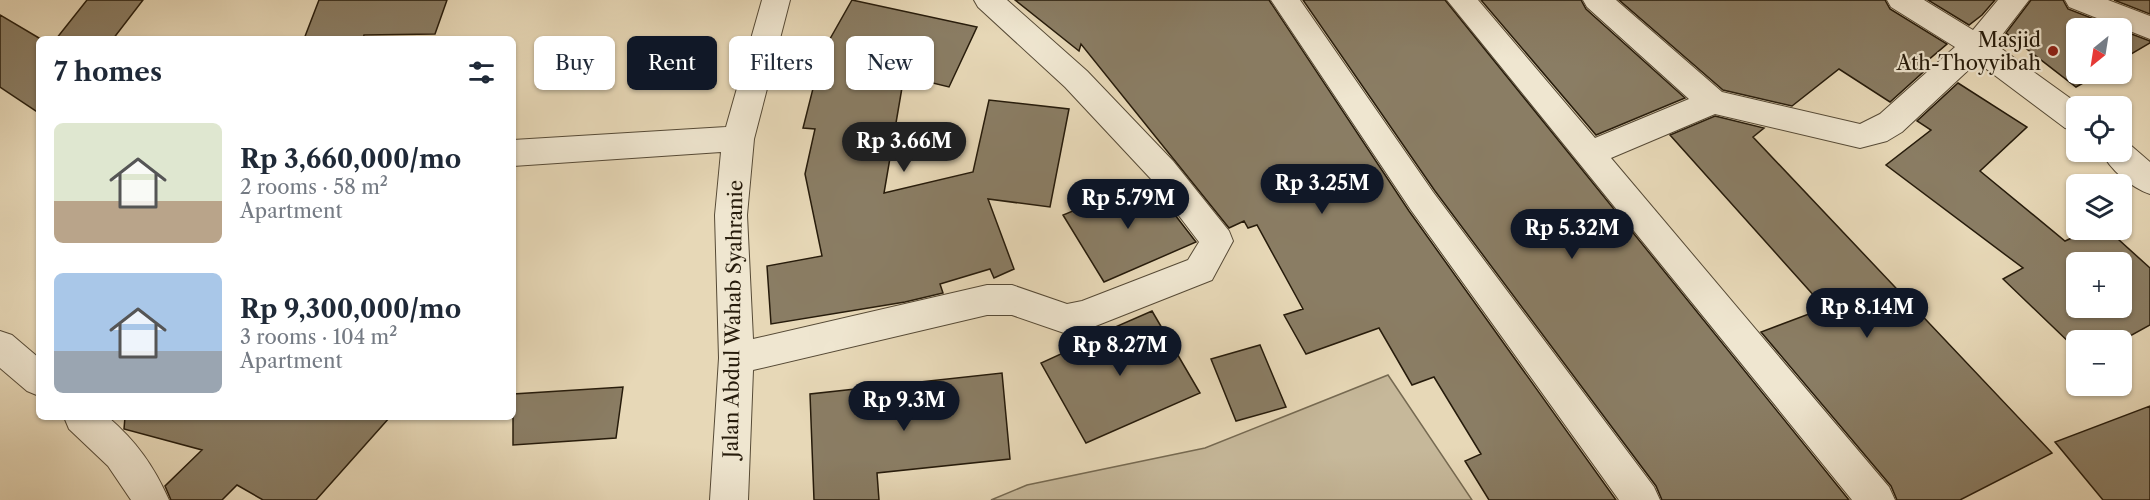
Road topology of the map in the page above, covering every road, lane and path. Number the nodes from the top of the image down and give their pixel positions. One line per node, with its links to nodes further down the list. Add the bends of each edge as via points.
1 (776, 0): 13 (street, Jalan Abdul Wahab Syahranie)
2 (988, 0): 19 (street, via 1076,79 1162,170 1217,241 1200,270 1083,316 1067,319 1012,300 987,300)
3 (1285, 0): 24 (street, via 1422,201)
4 (1461, 0): 15 (street)
5 (1597, 0): 11 (street)
6 (1901, 0): 10 (street)
7 (2015, 0): 10 (street)
8 (2079, 0): 9 (street)
9 (2150, 28)
10 (1976, 46): 11 (street, via 1891,123 1860,136); 12 (street)
11 (1713, 102): 15 (street)
12 (2066, 113)
13 (738, 139): 14 (street); 19 (street, Jalan Abdul Wahab Syahranie, via 731,215)
14 (516, 153)
15 (1590, 153): 25 (street)
16 (2129, 162): 17 (street)
17 (2150, 180)
18 (0, 346): 20 (street)
19 (736, 358): 23 (street, Jalan Abdul Wahab Syahranie)
20 (36, 377)
21 (85, 420): 22 (street, via 120,450 138,474)
22 (150, 500)
23 (729, 500)
24 (1641, 500)
25 (1876, 500)

